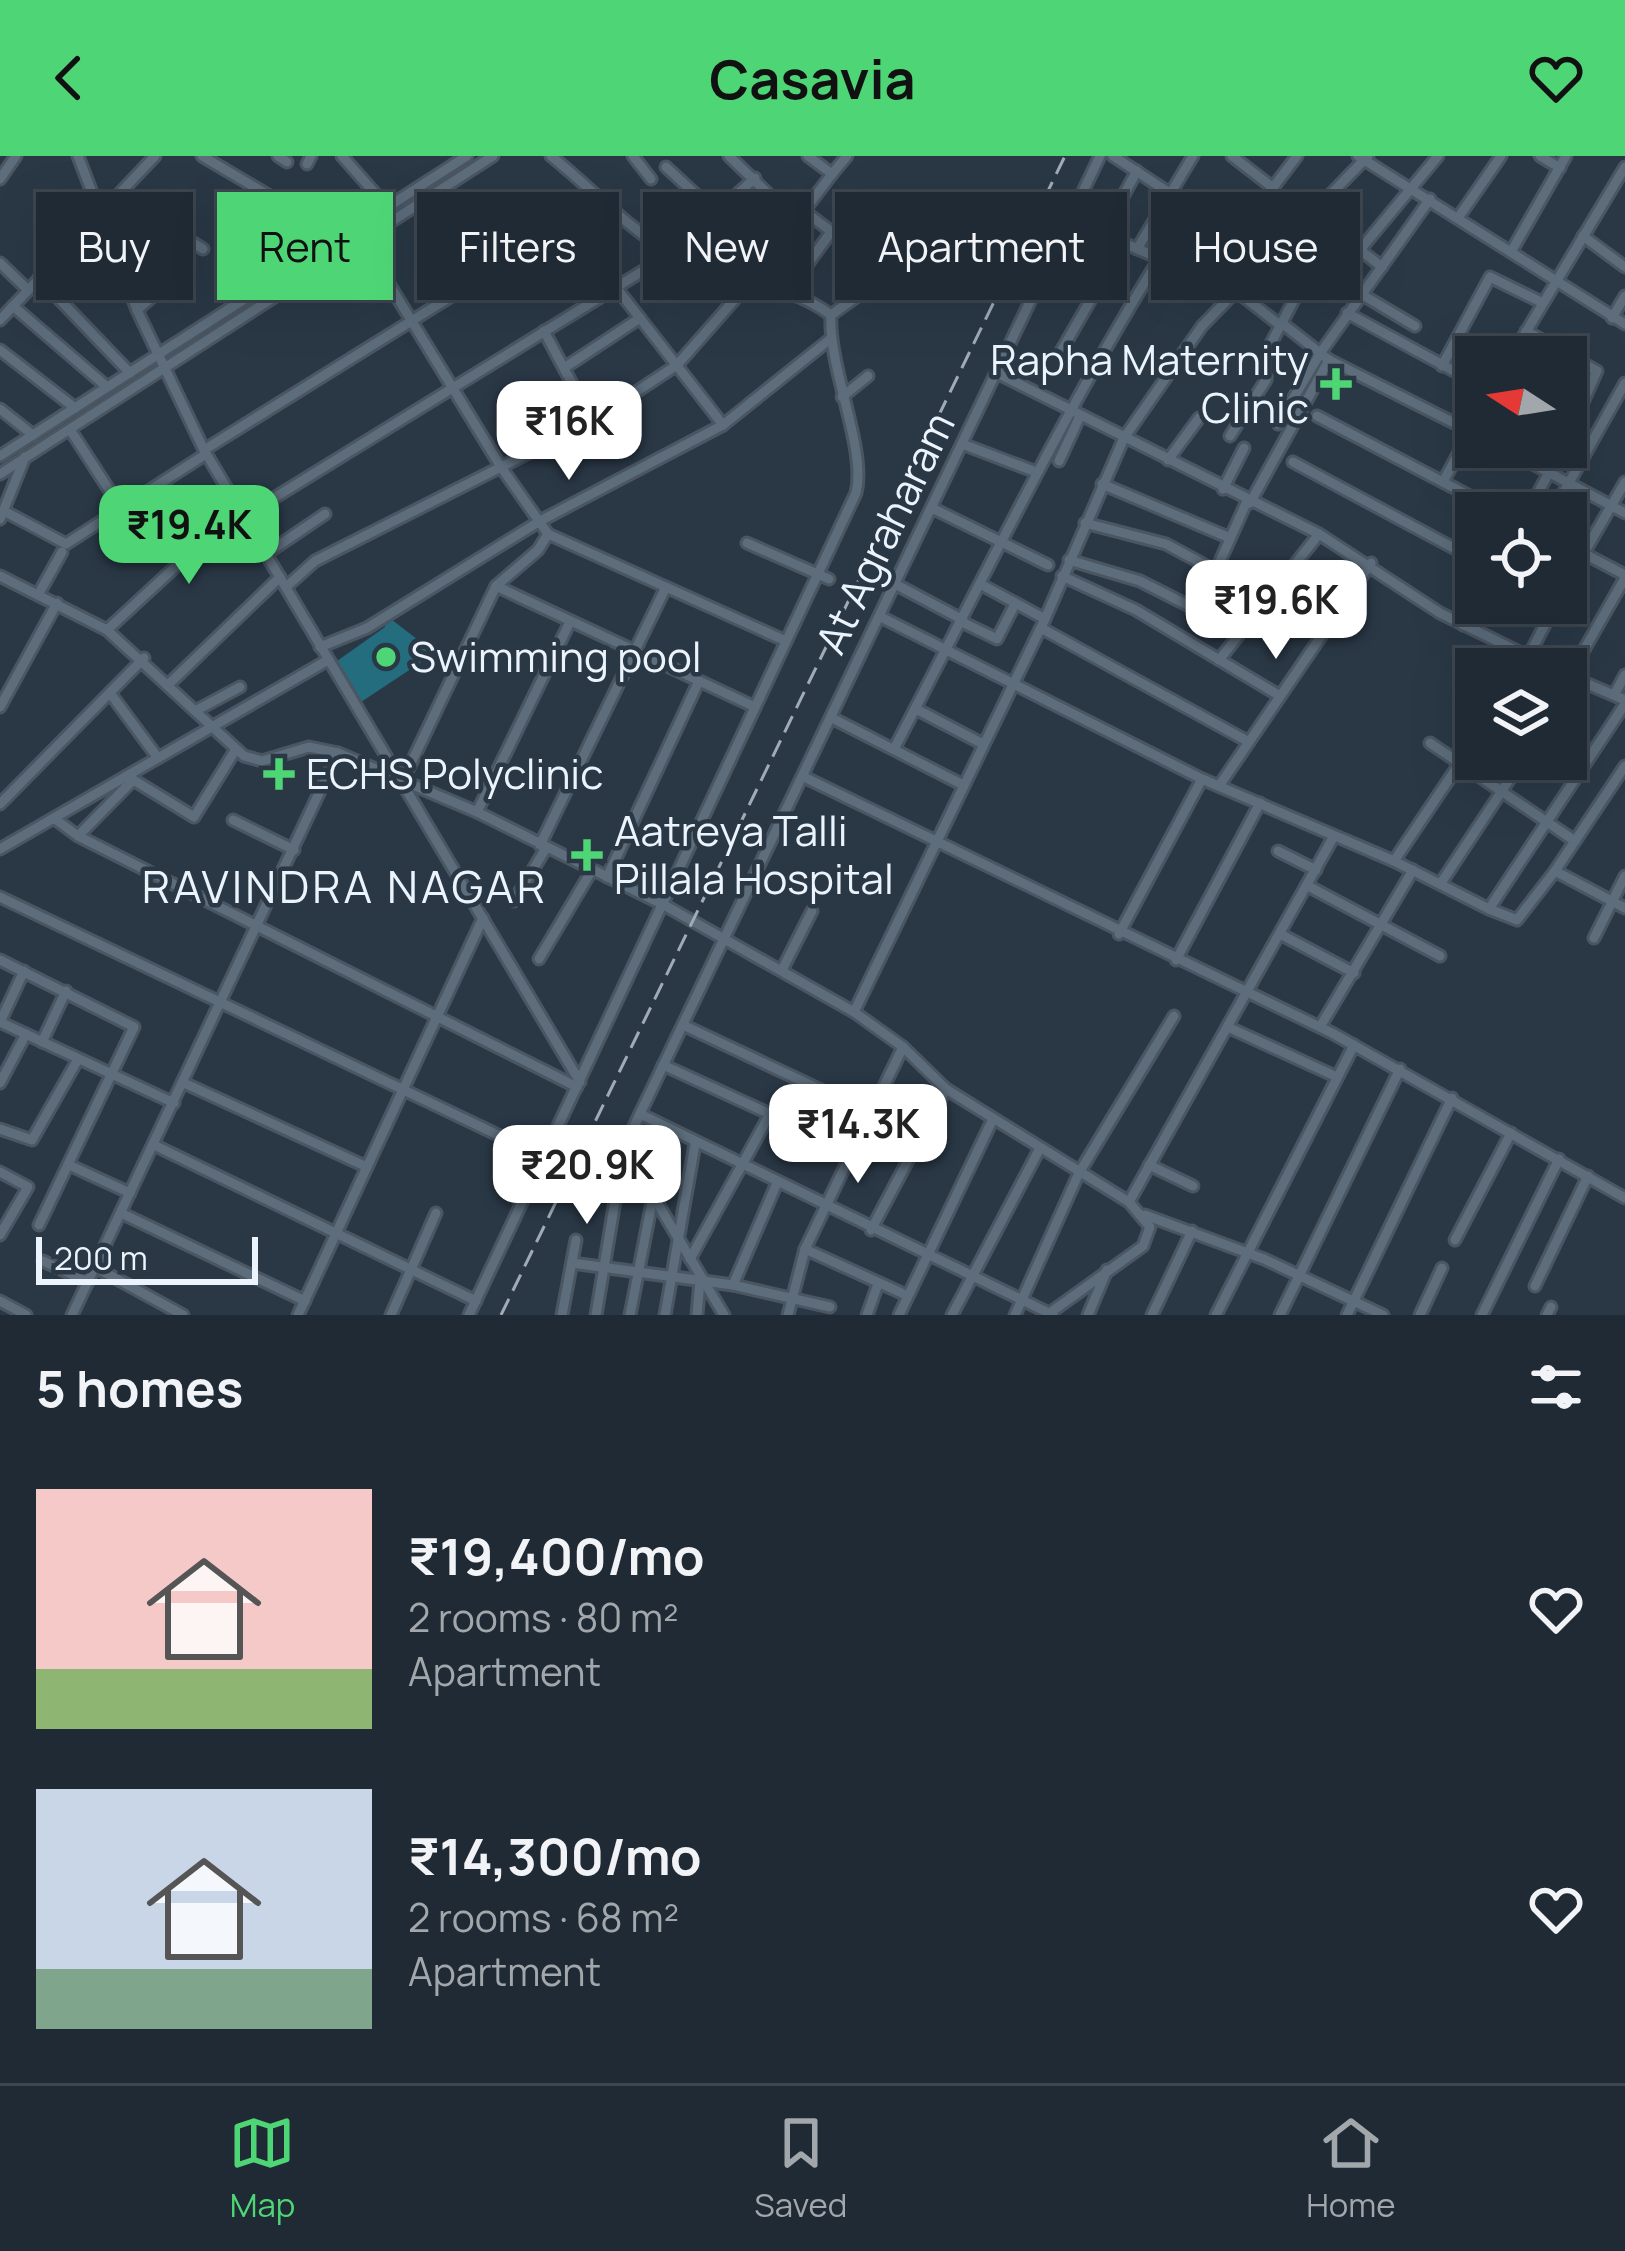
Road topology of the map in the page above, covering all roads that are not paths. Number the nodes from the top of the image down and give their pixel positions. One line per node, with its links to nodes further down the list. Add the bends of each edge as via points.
1 (78, 156): 35 (street)
2 (130, 156): 24 (street)
3 (155, 156): 24 (street)
4 (202, 156): 37 (street)
5 (342, 156): 38 (street)
6 (493, 156): 51 (street)
7 (550, 156): 39 (street)
8 (633, 156): 32 (street)
9 (729, 156): 30 (street)
10 (808, 156): 29 (street)
11 (847, 156): 29 (street)
12 (1100, 156): 43 (street, At Agraharam)
13 (1113, 156): 28 (street)
14 (1193, 156): 45 (street)
15 (1232, 156): 33 (street)
16 (1297, 156): 33 (street)
17 (1438, 156): 34 (street)
18 (1501, 156): 52 (street)
19 (1540, 156): 27 (street)
20 (1566, 156): 27 (street)
21 (12, 158): 31 (street)
22 (461, 158): 49 (street)
23 (1363, 158): 34 (street); 47 (street)
24 (145, 165): 36 (street)
25 (666, 167): 40 (street)
26 (1625, 167): 57 (street)
27 (1560, 168): 64 (street)
28 (1137, 171): 44 (street); 45 (street)
29 (832, 174): 55 (street, via 804,211)
30 (755, 178): 41 (street); 42 (street)
31 (0, 179)
32 (652, 179)
33 (1272, 187): 46 (street)
34 (1412, 188): 48 (street); 62 (street)
35 (92, 192)
36 (123, 192)
37 (263, 192)
38 (374, 192)
39 (596, 192)
40 (693, 192)
41 (740, 192)
42 (768, 192)
43 (1083, 192)
44 (1125, 192)
45 (1168, 192)
46 (1268, 192)
47 (1333, 192)
48 (1430, 199): 52 (street); 68 (street)
49 (393, 205)
50 (619, 211): 54 (street)
51 (393, 215)
52 (1458, 218): 64 (street)
53 (1151, 222): 61 (street)
54 (643, 230)
55 (831, 232): 56 (street); 66 (street)
56 (835, 235)
57 (1583, 236): 69 (street); 72 (street)
58 (193, 243): 60 (street)
59 (1127, 246): 61 (street)
60 (203, 249)
61 (1136, 249): 65 (street)
62 (1360, 249)
63 (1360, 251): 68 (street)
64 (1511, 252): 72 (street)
65 (1151, 255)
66 (811, 259)
67 (0, 263): 73 (street)
68 (1382, 267): 76 (street)
69 (1625, 267)
70 (1151, 274): 130 (street)
71 (36, 281): 73 (street)
72 (1556, 282): 93 (street); 99 (street)
73 (28, 289): 94 (street)
74 (619, 291): 98 (street)
75 (393, 293): 101 (street)
76 (1361, 293): 96 (street); 104 (street)
77 (1625, 296): 99 (street)
78 (60, 300): 120 (street)
79 (133, 300): 95 (street)
80 (148, 300): 95 (street)
81 (249, 300): 111 (street)
82 (265, 300): 117 (street)
83 (449, 300): 101 (street)
84 (593, 300): 105 (street)
85 (734, 300): 114 (street)
86 (811, 300): 97 (street)
87 (852, 300): 97 (street)
88 (1033, 300): 121 (street, At Agraharam)
89 (1091, 300): 112 (street)
90 (1227, 300): 141 (street)
91 (1248, 300): 103 (street)
92 (1295, 300): 103 (street)
93 (1543, 303): 106 (street); 115 (street, via 1490,277)
94 (13, 306): 100 (street); 124 (street)
95 (137, 310): 111 (street)
96 (1347, 313): 113 (street); 115 (street)
97 (831, 315): 109 (street)
98 (640, 318): 114 (street); 118 (street)
99 (1612, 318): 102 (street)
100 (0, 320)
101 (411, 324): 125 (street); 145 (street)
102 (1625, 324)
103 (1282, 325): 113 (street); 140 (street, via 1268,349 1267,380)
104 (1415, 326)
105 (544, 331): 118 (street); 125 (street)
106 (1526, 331): 107 (street); 108 (street)
107 (1523, 336)
108 (1534, 336)
109 (830, 340): 127 (street); 137 (street)
110 (0, 350): 128 (street)
111 (159, 353): 117 (street); 120 (street)
112 (1060, 353)
113 (1325, 356): 134 (street); 136 (street); 166 (street)
114 (676, 365): 135 (street); 137 (street)
115 (1442, 366): 119 (street)
116 (1587, 366): 126 (street, via 1597,371)
117 (166, 368): 138 (street); 145 (street)
118 (564, 368): 135 (street)
119 (1455, 372)
120 (130, 373): 124 (street)
121 (999, 374): 130 (street); 143 (street, At Agraharam)
122 (868, 376): 127 (street)
123 (1625, 383): 159 (street)
124 (106, 387): 128 (street)
125 (452, 390): 152 (street); 171 (street)
126 (1587, 390)
127 (842, 398): 191 (street, via 858,482)
128 (75, 408): 139 (street)
129 (0, 409): 139 (street)
130 (1067, 410): 131 (street); 155 (street)
131 (1080, 416): 141 (street); 149 (street)
132 (1317, 416): 158 (street)
133 (1199, 418): 148 (street)
134 (1455, 420)
135 (592, 422): 152 (street)
136 (1279, 424)
137 (723, 425): 174 (street)
138 (71, 430): 147 (street); 168 (street)
139 (34, 435): 142 (street)
140 (1230, 436)
141 (1124, 438): 148 (street); 161 (street)
142 (19, 444): 146 (street); 147 (street)
143 (965, 445): 155 (street); 169 (street, At Agraharam)
144 (1244, 448): 162 (street)
145 (205, 452): 168 (street); 171 (street)
146 (0, 456)
147 (25, 458): 157 (street); 172 (street)
148 (1168, 460): 162 (street)
149 (1060, 461)
150 (1455, 461): 158 (street)
151 (1293, 462): 183 (street)
152 (500, 467): 174 (street); 195 (street)
153 (1542, 468): 156 (street)
154 (1552, 468): 156 (street)
155 (1036, 472): 180 (street)
156 (1550, 472): 159 (street); 164 (street)
157 (0, 474)
158 (1443, 482): 163 (street)
159 (1568, 482): 165 (street); 167 (street)
160 (1625, 482): 167 (street)
161 (1102, 484): 175 (street); 179 (street)
162 (1223, 489): 166 (street)
163 (1462, 492)
164 (1539, 492)
165 (1563, 492)
166 (1248, 502): 177 (street); 179 (street)
167 (1611, 506): 170 (street); 182 (street)
168 (121, 509): 172 (street, via 66,544); 178 (street)
169 (934, 509): 180 (street); 196 (street, At Agraharam)
170 (1625, 512)
171 (240, 513): 185 (street); 210 (street)
172 (2, 514)
173 (325, 514): 185 (street)
174 (540, 521): 176 (street); 212 (street, via 367,628)
175 (1085, 523): 187 (street); 190 (street, via 1166,544)
176 (548, 534): 198 (street); 199 (street)
177 (1319, 534): 188 (street); 201 (street)
178 (140, 536)
179 (1230, 538): 190 (street)
180 (1005, 542): 189 (street); 197 (street)
181 (746, 543): 191 (street)
182 (1587, 547)
183 (1455, 549)
184 (62, 552): 200 (street)
185 (266, 554): 195 (street)
186 (1587, 557): 193 (street)
187 (1070, 560): 192 (street); 204 (street, via 1140,581)
188 (1370, 563): 209 (street); 227 (street)
189 (1048, 566)
190 (1217, 568): 201 (street)
191 (823, 576): 211 (street)
192 (1062, 576): 208 (street); 219 (street)
193 (1625, 576): 214 (street)
194 (2, 582): 200 (street)
195 (283, 582): 212 (street); 222 (street)
196 (897, 585): 205 (street, At Agraharam); 206 (street)
197 (982, 585): 203 (street); 206 (street)
198 (496, 586): 207 (street); 247 (street)
199 (666, 587): 211 (street); 216 (street)
200 (38, 595): 202 (street)
201 (1266, 598): 219 (street)
202 (57, 604): 210 (street); 229 (street)
203 (1016, 604): 206 (street, via 997,639); 208 (street)
204 (1205, 614)
205 (881, 617): 215 (street); 233 (street, At Agraharam)
206 (963, 621): 215 (street)
207 (570, 622): 216 (street); 256 (street)
208 (1043, 624): 223 (street); 235 (street)
209 (1463, 625): 213 (street)
210 (107, 630): 217 (street)
211 (786, 641): 230 (street)
212 (320, 646): 218 (street)
213 (1509, 648)
214 (1586, 648)
215 (949, 650): 223 (street); 231 (street)
216 (633, 652): 221 (street); 264 (street)
217 (144, 658): 222 (street); 226 (street)
218 (328, 660): 234 (street); 247 (street)
219 (1219, 660): 227 (street)
220 (1625, 674): 228 (street)
221 (699, 681): 230 (street); 274 (street)
222 (170, 683): 232 (street)
223 (1014, 683): 237 (street); 248 (street)
224 (1587, 683): 228 (street)
225 (240, 687): 232 (street)
226 (110, 693): 241 (street); 255 (street)
227 (1280, 696): 235 (street)
228 (1621, 699): 259 (street)
229 (0, 707)
230 (755, 707): 280 (street)
231 (916, 709): 237 (street); 239 (street)
232 (197, 710): 234 (street)
233 (832, 718): 239 (street); 245 (street, At Agraharam)
234 (213, 726): 238 (street); 241 (street)
235 (1249, 742): 252 (street)
236 (1430, 743): 242 (street)
237 (983, 744): 251 (street)
238 (236, 749): 240 (street, via 262,760 298,748); 246 (street, via 194,817)
239 (894, 749): 251 (street)
240 (338, 753): 247 (street); 266 (street)
241 (158, 758): 246 (street)
242 (1455, 759)
243 (1625, 766): 262 (street)
244 (1455, 770): 268 (street)
245 (804, 777): 263 (street); 289 (street, At Agraharam)
246 (130, 778): 257 (street); 260 (street)
247 (404, 778): 256 (street); 284 (street)
248 (1202, 779): 252 (street); 287 (street)
249 (1487, 780): 253 (street)
250 (1509, 780): 253 (street)
251 (963, 785): 263 (street)
252 (1219, 786): 254 (street)
253 (1502, 790): 259 (street); 275 (street)
254 (1260, 803): 261 (street); 294 (street)
255 (0, 804)
256 (477, 812): 264 (street)
257 (55, 819): 260 (street); 265 (street)
258 (232, 820): 266 (street)
259 (1546, 822): 262 (street); 282 (street)
260 (78, 836): 286 (street)
261 (1334, 836): 268 (street); 270 (street)
262 (1575, 842): 272 (street)
263 (934, 844): 287 (street); 301 (street)
264 (543, 847): 269 (street); 279 (street)
265 (0, 849)
266 (295, 850): 286 (street)
267 (1278, 851): 270 (street)
268 (1394, 861): 271 (street)
269 (592, 870): 274 (street); 292 (street)
270 (1316, 870): 276 (street)
271 (1413, 870): 275 (street); 285 (street)
272 (1557, 872): 278 (street); 282 (street, via 1517,920)
273 (1625, 876): 278 (street)
274 (607, 877): 280 (street)
275 (1441, 883): 282 (street)
276 (1308, 886): 285 (street); 288 (street)
277 (0, 897): 300 (street)
278 (1612, 901): 281 (street); 290 (street)
279 (514, 902)
280 (664, 905): 289 (street); 318 (street)
281 (1625, 908)
282 (1490, 909)
283 (812, 910): 295 (street)
284 (484, 918): 303 (street); 318 (street)
285 (1382, 925): 291 (street); 297 (street)
286 (257, 928): 300 (street); 303 (street)
287 (1119, 934): 294 (street)
288 (1282, 935): 297 (street); 299 (street)
289 (725, 937): 295 (street); 304 (street, At Agraharam)
290 (1594, 938)
291 (1440, 956)
292 (539, 959)
293 (0, 960): 296 (street)
294 (1176, 960): 299 (street)
295 (782, 970): 301 (street)
296 (24, 971): 298 (street); 307 (street, via 0,1022)
297 (1354, 973): 305 (street)
298 (66, 991): 308 (street); 314 (street, via 133,1023)
299 (1249, 992): 305 (street); 306 (street)
300 (219, 1006): 317 (street); 319 (street)
301 (854, 1012): 310 (street)
302 (1174, 1016): 341 (street)
303 (437, 1020): 318 (street); 319 (street)
304 (683, 1025): 312 (street, At Agraharam); 323 (street)
305 (1320, 1027): 309 (street)
306 (1230, 1028): 315 (street); 338 (street)
307 (26, 1034): 308 (street); 316 (street)
308 (42, 1042): 311 (street)
309 (1354, 1045): 313 (street); 315 (street)
310 (903, 1047): 320 (street); 323 (street)
311 (77, 1061): 314 (street); 327 (street, via 32,1140)
312 (664, 1066): 324 (street, At Agraharam); 325 (street)
313 (1400, 1069): 321 (street); 373 (street)
314 (112, 1077): 322 (street); 336 (street)
315 (1337, 1077): 363 (street)
316 (0, 1082)
317 (184, 1083): 322 (street); 339 (street)
318 (578, 1084): 334 (street)
319 (403, 1089): 334 (street); 339 (street)
320 (946, 1089): 326 (street); 354 (street)
321 (1452, 1098): 328 (street); 386 (street)
322 (174, 1103): 331 (street)
323 (870, 1113): 349 (street)
324 (640, 1114): 330 (street); 332 (street, At Agraharam)
325 (770, 1114): 329 (street); 337 (street)
326 (992, 1121): 333 (street); 362 (street)
327 (0, 1129)
328 (1511, 1133): 335 (street); 360 (street)
329 (818, 1136)
330 (695, 1144): 337 (street); 358 (street)
331 (154, 1145): 345 (street); 355 (street)
332 (624, 1147): 346 (street); 368 (street, At Agraharam)
333 (1039, 1150): 341 (street); 374 (street)
334 (544, 1157): 385 (street)
335 (1559, 1159): 342 (street); 414 (street)
336 (69, 1165): 345 (street); 353 (street)
337 (743, 1165): 343 (street); 364 (street)
338 (1149, 1166): 344 (street); 348 (street)
339 (368, 1167): 355 (street)
340 (0, 1172): 357 (street, via 28,1187)
341 (1079, 1174): 348 (street); 387 (street)
342 (1588, 1176): 347 (street); 380 (street)
343 (777, 1183): 349 (street); 379 (street)
344 (1193, 1186)
345 (130, 1193): 350 (street)
346 (653, 1197): 358 (street); 372 (street)
347 (1625, 1198)
348 (1129, 1202): 352 (street)
349 (824, 1208): 354 (street); 361 (street)
350 (121, 1213): 367 (street); 384 (street)
351 (436, 1213): 370 (street)
352 (1144, 1215): 356 (street); 371 (street, via 1150,1227 1143,1246)
353 (39, 1226)
354 (871, 1230): 362 (street)
355 (338, 1231): 370 (street); 384 (street)
356 (1192, 1231): 363 (street); 408 (street)
357 (0, 1234)
358 (675, 1235): 364 (street); 375 (street)
359 (576, 1240): 366 (street)
360 (1455, 1240)
361 (805, 1249): 378 (street); 382 (street)
362 (924, 1252): 374 (street); 381 (street)
363 (1246, 1252): 373 (street); 409 (street)
364 (690, 1259): 376 (street)
365 (43, 1261): 377 (street)
366 (572, 1263): 368 (street); 396 (street)
367 (95, 1268): 377 (street); 392 (street)
368 (602, 1268): 372 (street); 397 (street, At Agraharam)
369 (1442, 1268): 413 (street)
370 (412, 1269): 385 (street); 394 (street)
371 (1107, 1270): 389 (street); 407 (street)
372 (637, 1273): 375 (street); 398 (street)
373 (1298, 1276): 386 (street); 410 (street)
374 (971, 1277): 387 (street); 405 (street)
375 (671, 1279): 376 (street); 399 (street)
376 (700, 1281): 379 (street); 400 (street); 401 (street)
377 (88, 1282): 391 (street)
378 (878, 1283): 381 (street); 403 (street)
379 (733, 1285): 382 (street)
380 (1535, 1286)
381 (906, 1295): 404 (street)
382 (793, 1296): 388 (street); 402 (street)
383 (0, 1301): 390 (street)
384 (305, 1301): 393 (street)
385 (476, 1301): 395 (street)
386 (1353, 1301): 411 (street); 412 (street)
387 (1021, 1302): 389 (street); 406 (street)
388 (830, 1307)
389 (1049, 1314)
390 (26, 1315)
391 (72, 1315)
392 (183, 1315)
393 (298, 1315)
394 (391, 1315)
395 (469, 1315)
396 (562, 1315)
397 (596, 1315)
398 (630, 1315)
399 (665, 1315)
400 (697, 1315)
401 (724, 1315)
402 (788, 1315)
403 (867, 1315)
404 (898, 1315)
405 (952, 1315)
406 (1015, 1315)
407 (1088, 1315)
408 (1152, 1315)
409 (1216, 1315)
410 (1280, 1315)
411 (1347, 1315)
412 (1382, 1315)
413 (1420, 1315)
414 (1482, 1315)

